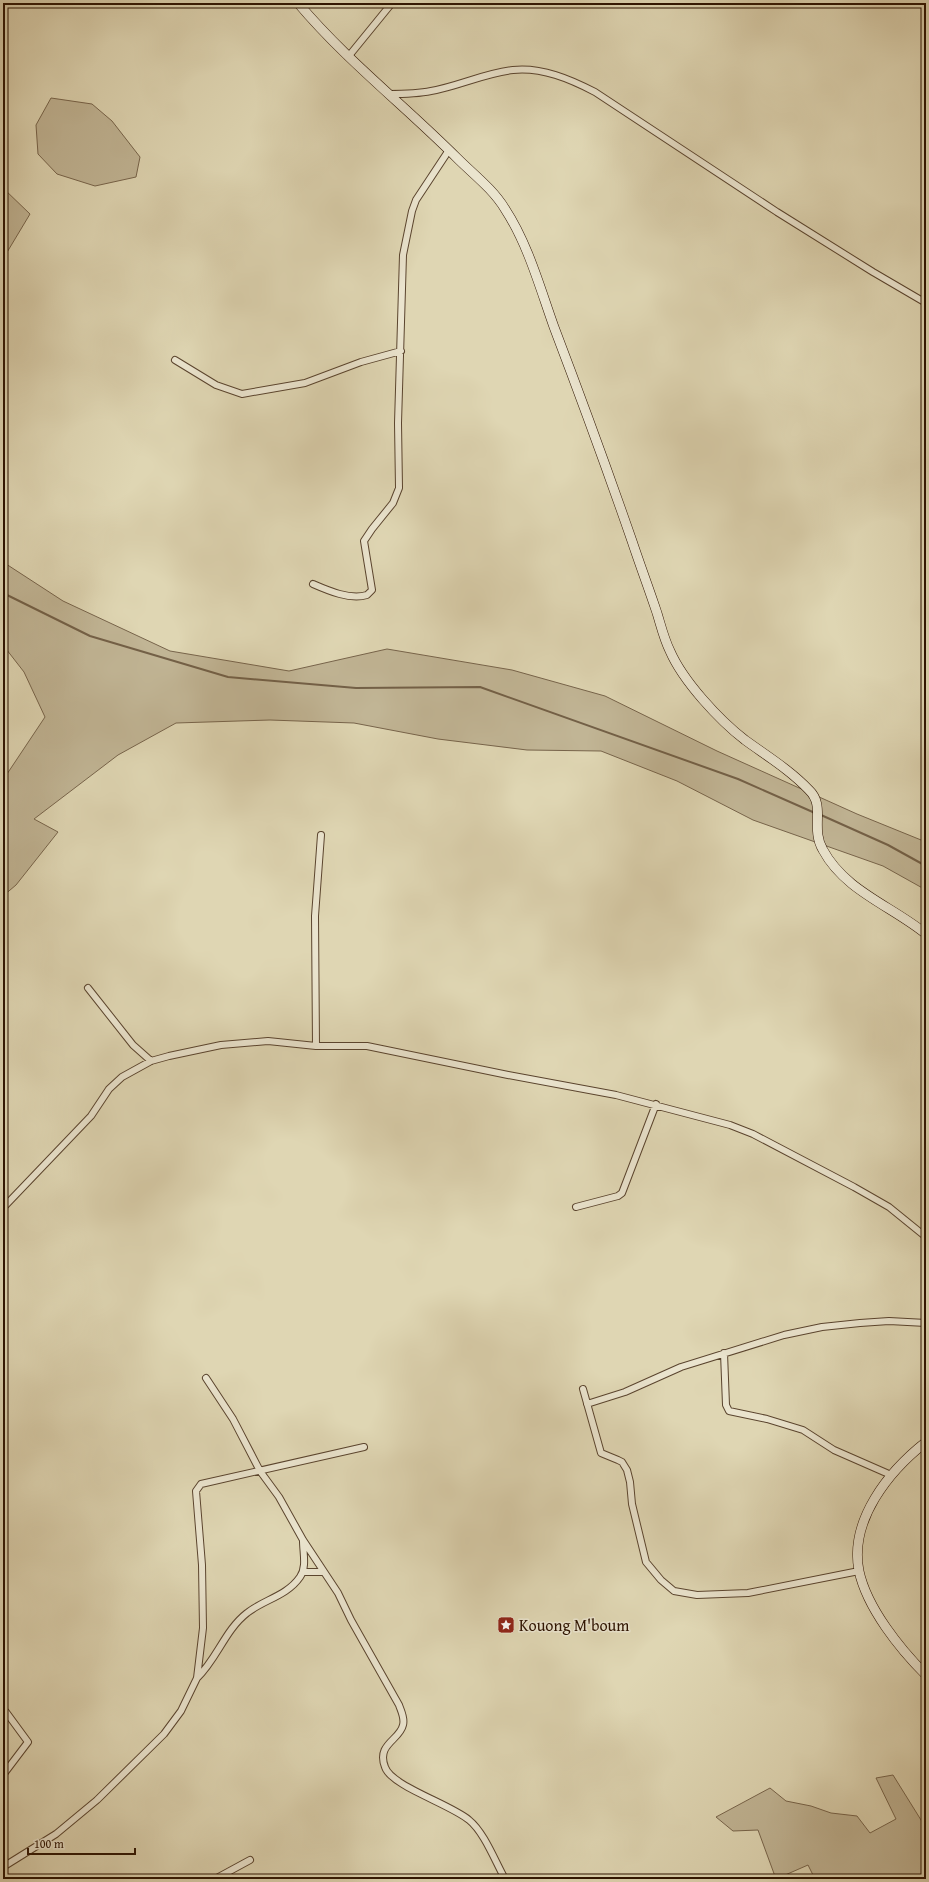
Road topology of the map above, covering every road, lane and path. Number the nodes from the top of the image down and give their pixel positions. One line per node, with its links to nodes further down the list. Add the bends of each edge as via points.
1 (298, 3): 3 (street)
2 (392, 3): 3 (street)
3 (348, 57): 4 (street)
4 (388, 94): 5 (street); 6 (street, via 431,91 514,70 535,71 567,78 595,92 777,212)
5 (449, 150): 7 (street, via 416,200 411,217 403,255); 11 (street, via 504,207 520,239 624,518 667,645 677,664 697,691 729,726 812,792 818,804 816,826 819,842 834,866 866,895)
6 (926, 303)
7 (401, 351): 8 (street, via 305,383 242,394 216,386); 9 (street, via 399,488 393,503 364,541 372,590 368,595 354,596)
8 (175, 360)
9 (314, 584)
10 (321, 835): 13 (street, via 315,916)
11 (926, 934)
12 (88, 988): 14 (street, via 133,1045)
13 (316, 1046): 14 (street, via 268,1041 235,1043); 15 (street, via 367,1046)
14 (150, 1062): 17 (street, via 115,1083 92,1116)
15 (656, 1104): 16 (street, via 622,1193); 18 (street, via 753,1134 885,1205)
16 (576, 1207)
17 (3, 1208)
18 (926, 1237)
19 (926, 1324): 20 (street, via 876,1322 822,1327 784,1335)
20 (724, 1353): 23 (street, via 625,1392); 27 (street, via 726,1405 729,1411 803,1430 834,1450)
21 (206, 1378): 26 (street, via 233,1419)
22 (583, 1389): 23 (street)
23 (587, 1404): 29 (street, via 601,1453 622,1462 627,1470 646,1562 674,1591 697,1595 748,1593)
24 (926, 1442): 27 (street)
25 (364, 1446): 26 (street)
26 (260, 1471): 28 (street, via 279,1497); 33 (street, via 201,1484 196,1491 203,1610 201,1651)
27 (892, 1475): 29 (street, via 865,1518 860,1533)
28 (303, 1540): 30 (street); 31 (street)
29 (860, 1571): 32 (street, via 873,1606 898,1643)
30 (303, 1572): 31 (street); 33 (street, via 284,1592 242,1617 212,1662)
31 (324, 1572): 39 (street, via 393,1692 403,1718 400,1732 386,1746 384,1762 388,1774 398,1782 469,1820 477,1828)
32 (926, 1675)
33 (196, 1678): 37 (street, via 172,1724 114,1786 56,1834)
34 (6, 1712): 35 (street, via 28,1742)
35 (3, 1775)
36 (250, 1860): 38 (street)
37 (3, 1867)
38 (216, 1879)
39 (505, 1879)

